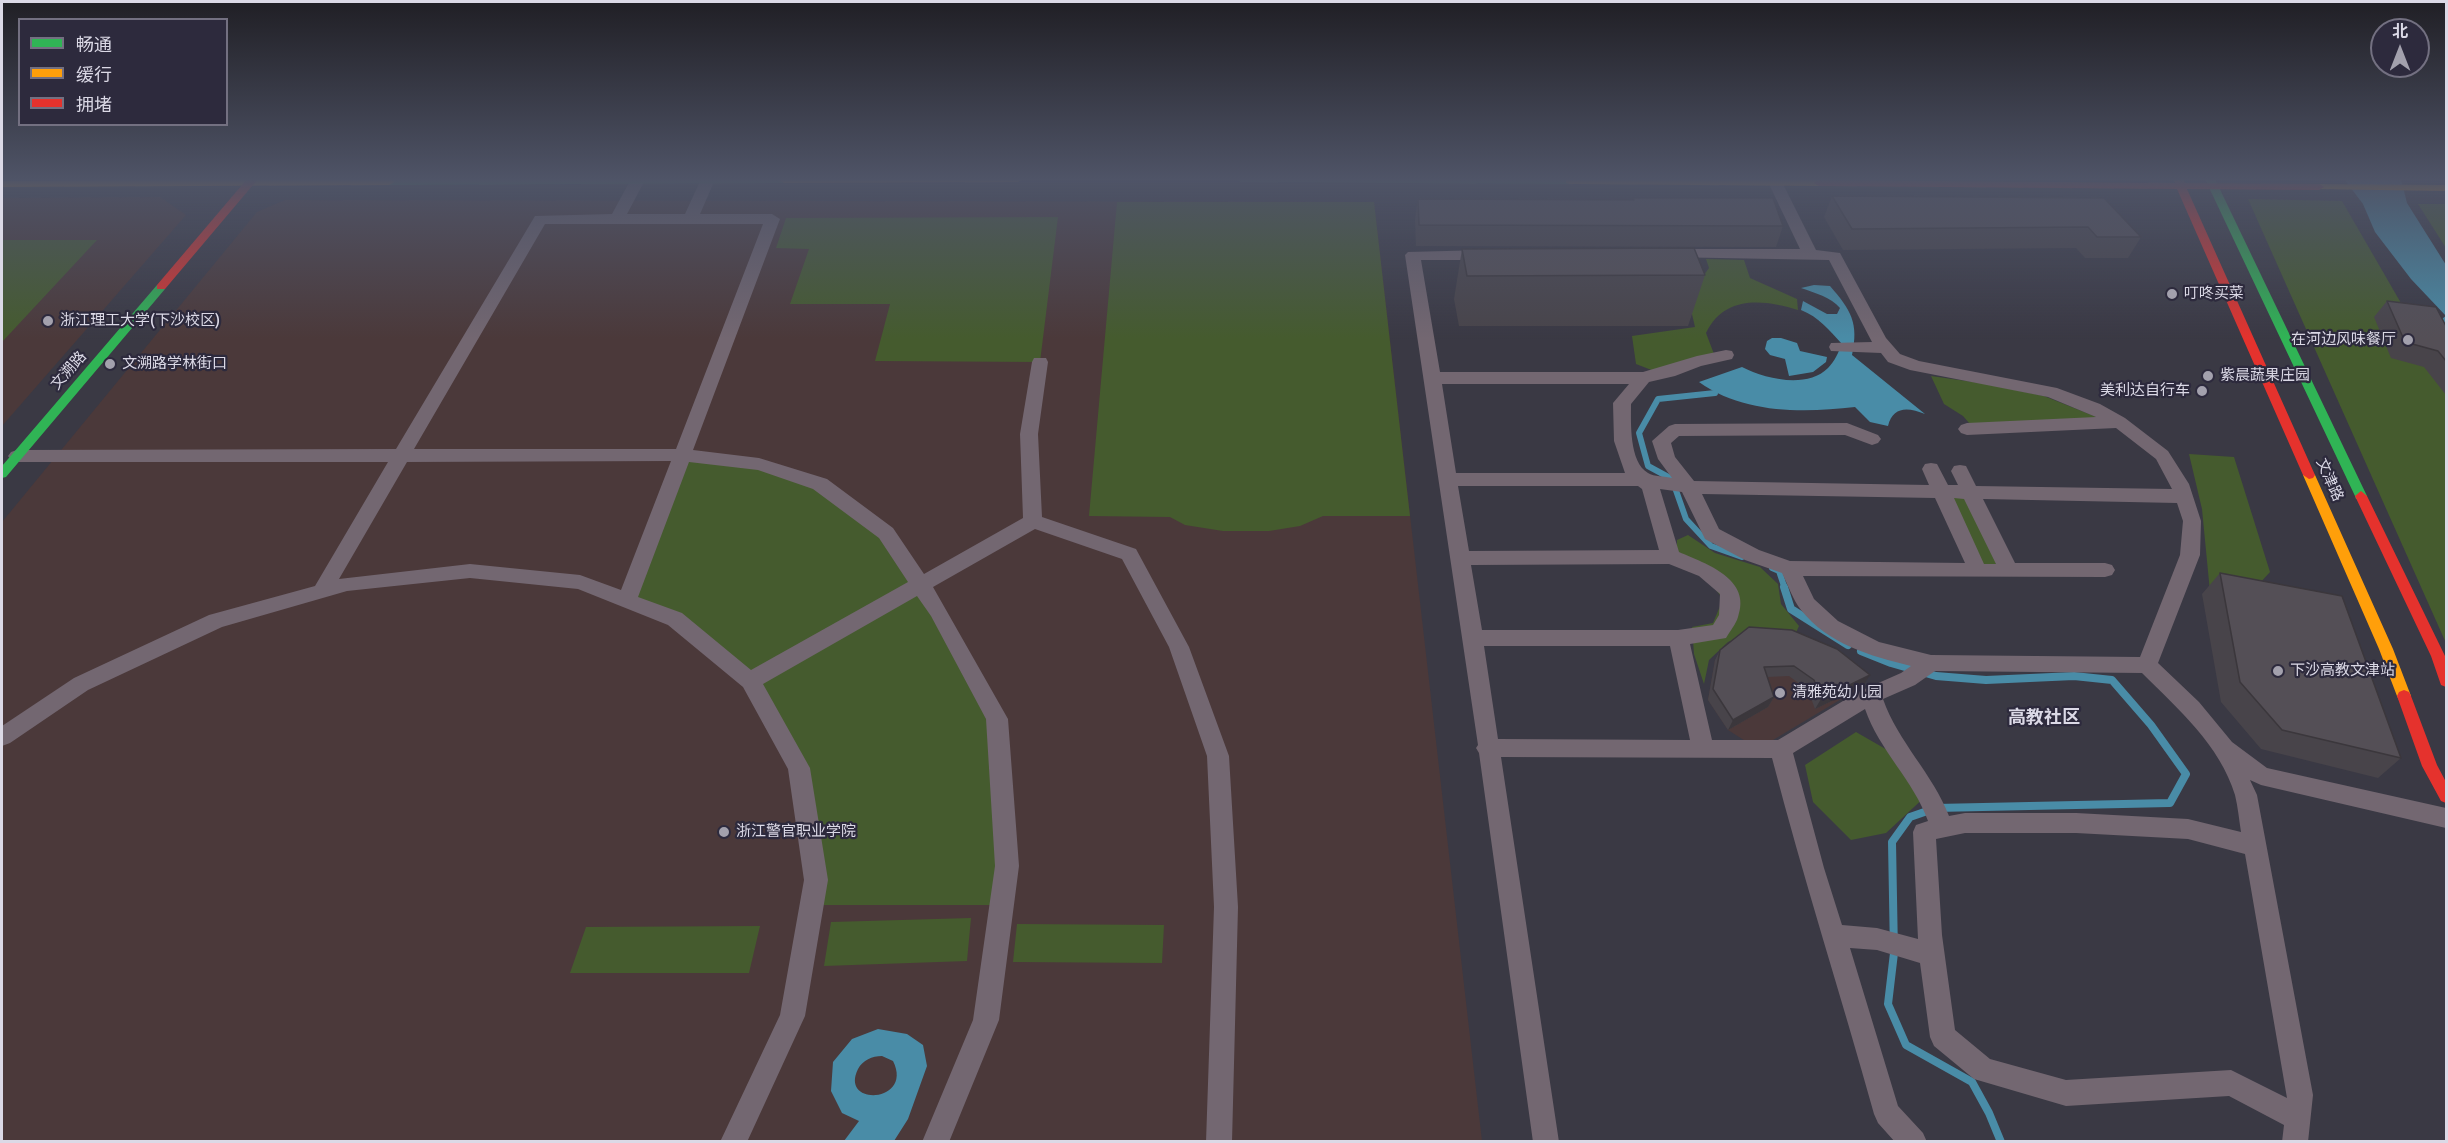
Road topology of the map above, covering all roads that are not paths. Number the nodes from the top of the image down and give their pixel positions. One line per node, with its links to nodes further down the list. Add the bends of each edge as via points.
1 (208, 232): 21 (main road, 文溯路)
2 (532, 232): 19 (street)
3 (767, 232): 20 (street)
4 (1799, 232): 7 (street)
5 (2201, 232): 53 (main road, 文津路, via 2386,649 2430,766)
6 (2236, 232): 46 (main road, 文津路, via 2438,656)
7 (1810, 254): 9 (street); 11 (street, via 1835,256)
8 (1506, 255): 14 (street, via 1413,255)
9 (1658, 255)
10 (1837, 347): 11 (street)
11 (1885, 348): 16 (street, via 1894,358 1916,366 2050,392)
12 (1726, 355): 15 (street)
13 (1040, 362): 31 (street, via 1029,434)
14 (1432, 378): 15 (street); 26 (street)
15 (1643, 378): 25 (street, via 1623,403 1623,441 1631,468)
16 (2119, 422): 17 (street); 30 (street, via 2162,455)
17 (1967, 429)
18 (1872, 439): 27 (street, via 1847,429 1675,430 1661,441 1666,459)
19 (400, 455): 20 (street); 21 (street); 39 (street)
20 (682, 455): 38 (street, via 759,464 820,484 886,533); 40 (street)
21 (17, 456): 24 (main road, 文溯路)
22 (1930, 469): 28 (street)
23 (1960, 471): 29 (street)
24 (2, 474)
25 (1640, 479): 26 (street); 27 (street); 32 (street, via 1650,486)
26 (1447, 480): 33 (street)
27 (1689, 487): 28 (street); 34 (street, via 1712,534 1752,555)
28 (1941, 491): 29 (street); 36 (street)
29 (1972, 492): 30 (street); 37 (street)
30 (2184, 496): 44 (street, via 2192,521 2190,555)
31 (1033, 521): 38 (street); 62 (street, via 1129,554 1179,647 1218,756 1226,907)
32 (1671, 557): 33 (street); 42 (street, via 1706,571 1730,591 1729,616 1719,632)
33 (1459, 558): 41 (street)
34 (1789, 568): 36 (street); 43 (street, via 1807,604 1831,627 1874,649)
35 (2105, 570): 37 (street)
36 (1978, 571): 37 (street)
37 (2009, 571)
38 (921, 585): 45 (street); 61 (street, via 997,719 1007,866 986,1020)
39 (321, 591): 40 (street, via 347,584 470,571 580,582); 48 (street, via 216,621 81,684)
40 (627, 600): 45 (street, via 675,619)
41 (1473, 638): 42 (street); 50 (street)
42 (1678, 638): 51 (street)
43 (1931, 663): 44 (street); 47 (street, via 1908,679)
44 (2147, 665): 49 (street)
45 (750, 681): 60 (street, via 799,768 816,880 792,1016)
46 (2446, 681)
47 (1871, 695): 52 (street); 55 (street, via 1880,721 1931,800)
48 (2, 737)
49 (2223, 746): 54 (street, via 2261,776); 56 (street, via 2246,795)
50 (1487, 748): 51 (street); 63 (street)
51 (1703, 749): 52 (street)
52 (1780, 749): 57 (street)
53 (2446, 796)
54 (2446, 818)
55 (1941, 826): 56 (street, via 2076,824 2188,829); 58 (street, via 1924,832)
56 (2255, 846): 59 (street, via 2300,1095)
57 (1834, 935): 58 (street, via 1880,940); 64 (street, via 1887,1114)
58 (1922, 952): 59 (street, via 1943,1037 1983,1070 2066,1093 2231,1083)
59 (2296, 1130)
60 (733, 1142)
61 (935, 1142)
62 (1219, 1142)
63 (1546, 1142)
64 (1914, 1142)

